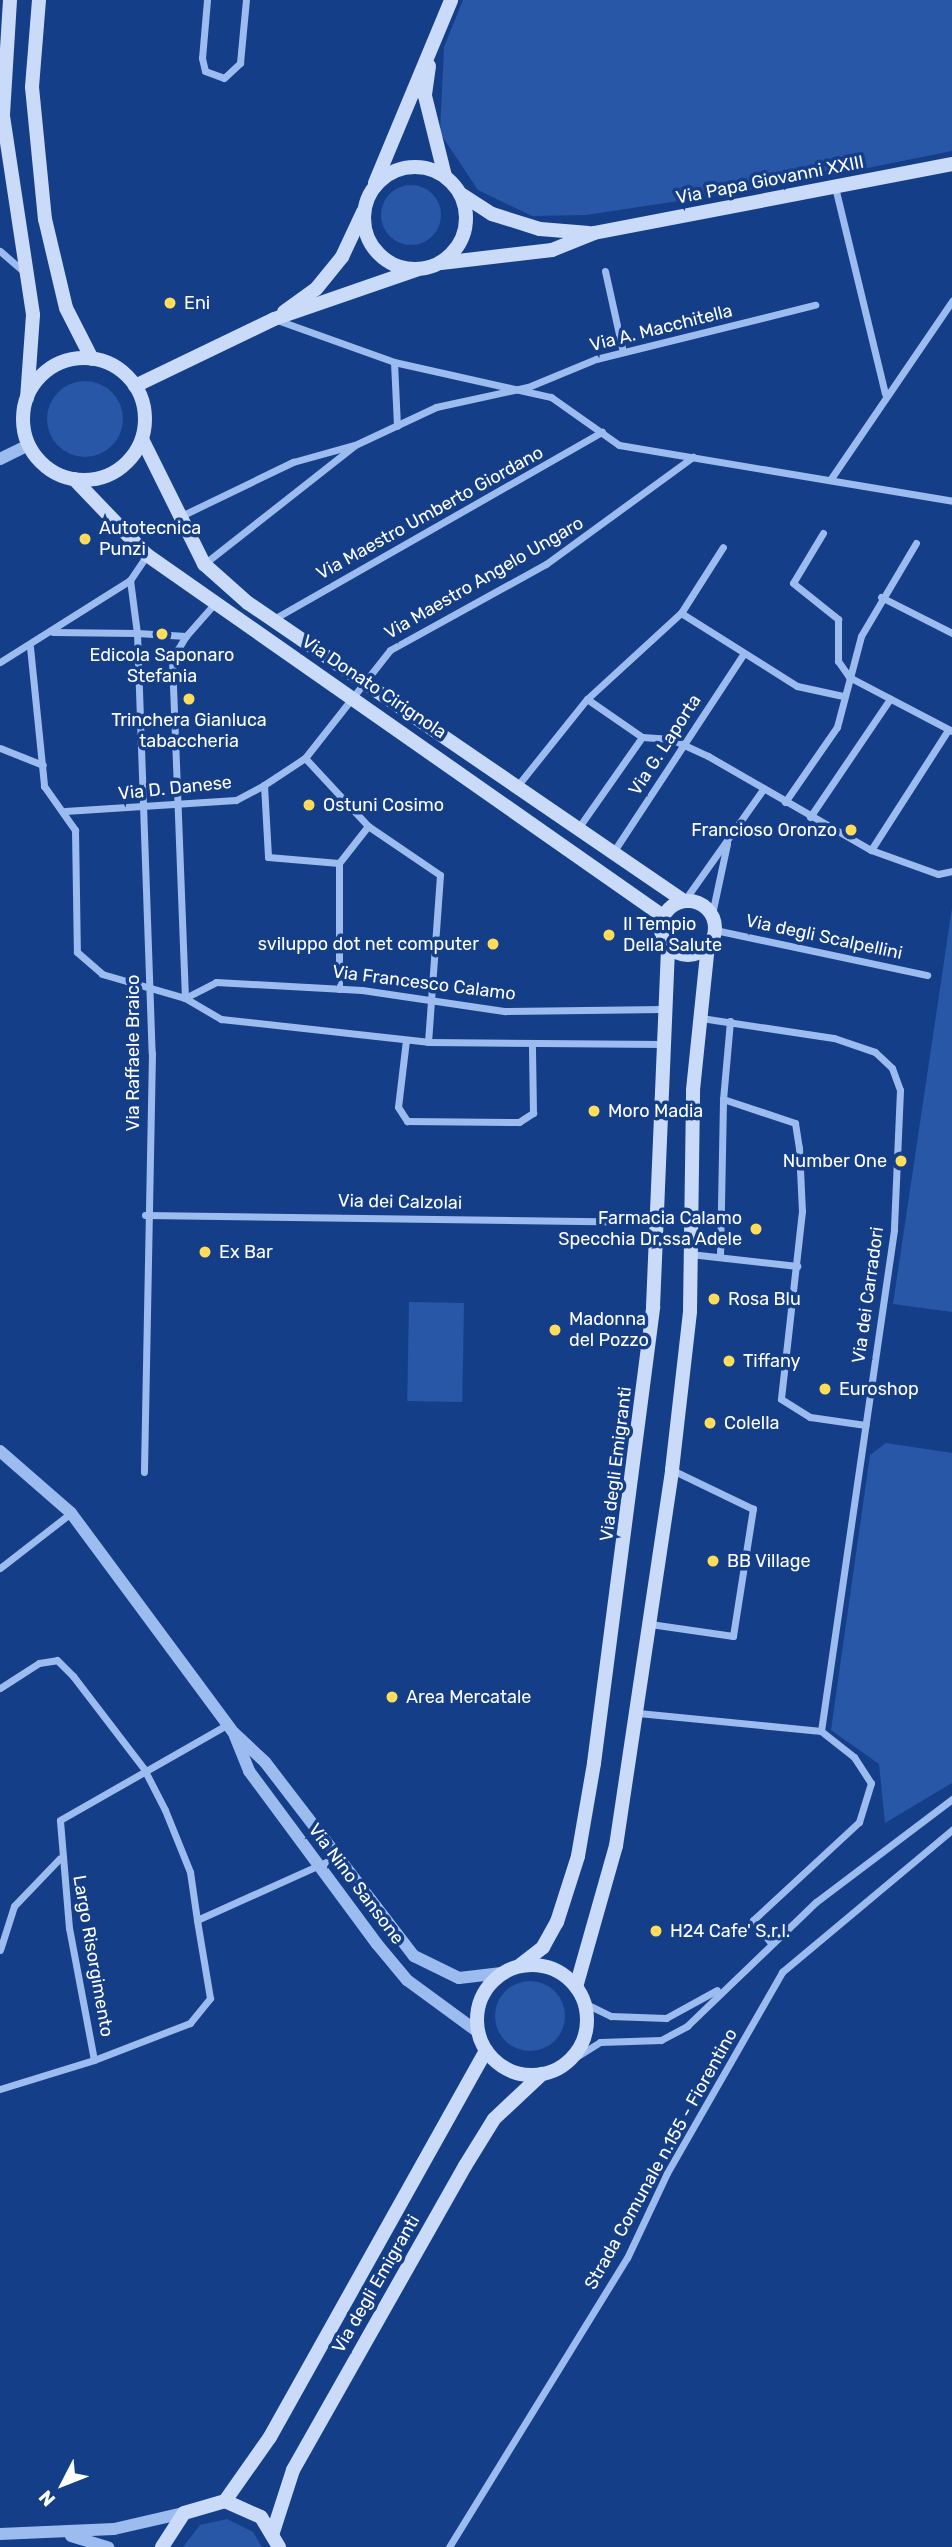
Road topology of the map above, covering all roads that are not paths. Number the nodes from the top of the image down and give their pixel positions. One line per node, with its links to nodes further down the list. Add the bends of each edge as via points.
1 (10, 0): 7 (main road)
2 (39, 0): 24 (main road, via 32,87 45,219 66,308)
3 (207, 0): 4 (street, via 202,58 205,71 225,78 240,63)
4 (246, 0)
5 (451, 0): 6 (main road)
6 (431, 51): 9 (main road, via 425,96); 11 (main road)
7 (4, 158): 19 (main road)
8 (952, 164): 10 (main road, Via Papa Giovanni XXIII)
9 (445, 176): 11 (main road, via 422,167 398,169); 12 (main road)
10 (835, 187): 14 (main road, Via Papa Giovanni XXIII); 28 (street)
11 (373, 188): 13 (main road)
12 (461, 194): 14 (main road, Via Papa Giovanni XXIII, via 492,214 540,229); 16 (main road, via 466,225)
13 (365, 209): 17 (main road, via 377,252); 22 (main road, via 342,257 316,289)
14 (594, 233): 16 (main road, Via Papa Giovanni XXIII, via 552,250)
15 (0, 251): 19 (street)
16 (441, 263): 17 (main road)
17 (419, 269): 22 (main road)
18 (605, 271): 23 (street)
19 (26, 274): 29 (main road, via 33,315)
20 (952, 301): 28 (street)
21 (815, 305): 23 (street, Via A. Macchitella)
22 (274, 319): 25 (street); 26 (main road)
23 (622, 352): 27 (street, Via A. Macchitella)
24 (92, 359): 26 (main road, via 109,364); 29 (main road, via 53,367)
25 (394, 362): 27 (street); 30 (street)
26 (135, 386): 32 (main road, via 143,402)
27 (517, 389): 30 (street, Via A. Macchitella, via 436,407); 31 (street, via 551,397)
28 (885, 394): 38 (street)
29 (27, 398): 33 (main road)
30 (397, 426): 34 (street, Via A. Macchitella)
31 (603, 432): 35 (street, via 620,445); 50 (street, Via Maestro Umberto Giordano)
32 (142, 439): 37 (main road, via 135,454 108,476); 40 (main road, Via Donato Cirignola)
33 (29, 445): 36 (street); 37 (main road, via 48,467)
34 (355, 445): 40 (street, via 293,462); 45 (street)
35 (693, 457): 38 (street); 59 (street, Via Maestro Angelo Ungaro, via 600,529 390,650)
36 (0, 459)
37 (74, 479): 44 (main road, Via Donato Cirignola)
38 (830, 480): 39 (street)
39 (952, 501)
40 (177, 518): 45 (main road, Via Donato Cirignola)
41 (823, 533): 58 (street, via 793,583 838,619 838,661)
42 (916, 543): 47 (street)
43 (723, 547): 49 (street)
44 (147, 555): 46 (street); 48 (main road, Via Donato Cirignola)
45 (204, 564): 50 (main road, Via Donato Cirignola)
46 (130, 580): 51 (street); 52 (street, Via Raffaele Braico)
47 (881, 597): 53 (street); 58 (street)
48 (215, 602): 54 (street); 60 (main road, Via Donato Cirignola)
49 (681, 613): 56 (street); 62 (street)
50 (272, 620): 59 (main road, Via Donato Cirignola)
51 (53, 632): 52 (street); 55 (street)
52 (137, 633): 54 (street); 75 (street, Via Raffaele Braico)
53 (952, 633)
54 (186, 636): 74 (street, via 172,659)
55 (30, 647): 57 (street); 69 (street)
56 (742, 656): 61 (street, via 797,686); 66 (street, Via G. Laporta)
57 (0, 662)
58 (849, 677): 61 (street); 63 (street)
59 (362, 679): 60 (street, Via D. Danese); 71 (main road, Via Donato Cirignola)
60 (353, 694): 68 (street, Via D. Danese); 87 (main road, Via Donato Cirignola)
61 (843, 696): 73 (street, via 837,727)
62 (587, 699): 65 (street); 71 (street)
63 (890, 699): 64 (street); 77 (street)
64 (950, 731): 81 (street)
65 (642, 737): 66 (street); 79 (street)
66 (685, 745): 72 (street); 82 (street, Via G. Laporta)
67 (0, 748): 69 (street)
68 (305, 758): 70 (street, Via D. Danese); 78 (street)
69 (43, 765): 76 (street, via 44,786)
70 (264, 785): 74 (street, Via D. Danese, via 236,800); 83 (street, via 268,857)
71 (518, 785): 79 (main road, Via Donato Cirignola)
72 (764, 789): 73 (street); 80 (street)
73 (785, 802): 77 (street)
74 (178, 805): 75 (street, Via D. Danese); 94 (street)
75 (145, 808): 76 (street, Via D. Danese); 93 (street, Via Raffaele Braico)
76 (65, 811): 93 (street, via 75,830 77,952 102,974)
77 (810, 817): 81 (street)
78 (368, 826): 83 (street); 95 (street, via 440,875)
79 (579, 827): 82 (main road, Via Donato Cirignola)
80 (729, 840): 85 (street); 86 (street)
81 (871, 850): 84 (street, via 938,874)
82 (614, 851): 85 (main road, Via Donato Cirignola)
83 (339, 863): 92 (street)
84 (952, 871)
85 (684, 901): 86 (main road); 87 (main road)
86 (712, 914): 88 (main road)
87 (663, 916): 89 (main road, Via degli Emigranti)
88 (715, 930): 90 (main road); 91 (street, Via degli Scalpellini)
89 (667, 945): 90 (main road, via 683,954); 96 (main road, Via degli Emigranti)
90 (708, 946): 97 (main road)
91 (927, 975)
92 (340, 989): 94 (street, Via Francesco Calamo, via 216,982); 95 (street, Via Francesco Calamo)
93 (149, 990): 94 (street); 104 (street, Via Raffaele Braico)
94 (185, 998): 99 (street, via 220,1019)
95 (430, 1000): 96 (street, Via Francesco Calamo, via 505,1011); 100 (street)
96 (663, 1009): 101 (main road, Via degli Emigranti)
97 (697, 1017): 98 (street, Via dei Carradori); 106 (main road)
98 (730, 1021): 103 (street); 109 (street, Via dei Carradori, via 834,1038 875,1052 892,1069 900,1090 894,1230)
99 (406, 1040): 100 (street); 102 (street, via 398,1107 407,1121 519,1122 533,1113)
100 (428, 1042): 102 (street)
101 (662, 1044): 102 (street); 105 (main road, Via degli Emigranti)
102 (531, 1047)
103 (723, 1099): 107 (street); 108 (street, via 795,1124 802,1211)
104 (145, 1215): 105 (street, Via dei Calzolai); 112 (street, Via Raffaele Braico)
105 (655, 1222): 129 (main road, Via degli Emigranti, via 637,1469 578,1856 557,1922 543,1947)
106 (690, 1254): 107 (street); 111 (main road)
107 (720, 1258): 108 (street)
108 (797, 1266): 109 (street, via 781,1399 810,1417)
109 (865, 1425): 119 (street, Via dei Carradori)
110 (0, 1451): 113 (street, Via Nino Sansone)
111 (672, 1470): 115 (main road); 115 (street, via 753,1509 733,1636)
112 (144, 1472)
113 (71, 1513): 114 (street); 118 (street, Via Nino Sansone)
114 (0, 1568)
115 (650, 1624): 117 (main road)
116 (0, 1688): 120 (street, Largo Risorgimento, via 39,1663 57,1660)
117 (638, 1713): 119 (street); 131 (main road, via 616,1846)
118 (231, 1729): 120 (street, Largo Risorgimento); 123 (street, Via Nino Sansone, via 265,1762); 125 (street, Via Nino Sansone, via 249,1771)
119 (821, 1731): 127 (street, via 854,1758 871,1783 870,1803 845,1837 753,1920)
120 (144, 1769): 124 (street, Largo Risorgimento, via 60,1820); 126 (street, Largo Risorgimento, via 190,1872)
121 (952, 1799): 127 (street, via 912,1824)
122 (952, 1830): 148 (street, Strada Comunale n.155 - Fiorentino, via 782,1972 667,2173 627,2258)
123 (337, 1857): 125 (street); 130 (street, Via Nino Sansone, via 414,1956 435,1971 459,1978)
124 (60, 1858): 128 (street, Largo Risorgimento, via 14,1906); 136 (street, Largo Risorgimento)
125 (320, 1865): 126 (street); 134 (street, Via Nino Sansone, via 407,1980)
126 (197, 1920): 136 (street, Largo Risorgimento, via 210,1998 190,2023)
127 (772, 1943): 132 (street)
128 (0, 1950)
129 (519, 1966): 130 (main road, Via degli Emigranti); 131 (main road, Via degli Emigranti, via 551,1968)
130 (502, 1973): 134 (main road, via 481,1999)
131 (576, 1987): 133 (main road, Via degli Emigranti)
132 (724, 1987): 133 (street, via 666,2018 611,2016); 137 (street, via 687,2025 661,2040 600,2042)
133 (584, 2003): 137 (main road, Via degli Emigranti, via 583,2039)
134 (478, 2032): 135 (main road)
135 (486, 2050): 138 (main road, via 510,2070); 140 (main road, Via degli Emigranti, via 270,2437)
136 (94, 2060): 139 (street, Largo Risorgimento)
137 (560, 2067): 138 (main road, Via degli Emigranti)
138 (542, 2074): 142 (main road, Via degli Emigranti, via 494,2119 466,2165 293,2470)
139 (0, 2089)
140 (225, 2501): 141 (main road); 142 (main road, via 261,2517)
141 (184, 2513): 143 (street, via 156,2524); 146 (main road)
142 (274, 2532): 147 (main road)
143 (60, 2533): 144 (street); 145 (street)
144 (0, 2534)
145 (108, 2547)
146 (162, 2547)
147 (279, 2547)
148 (449, 2547)

